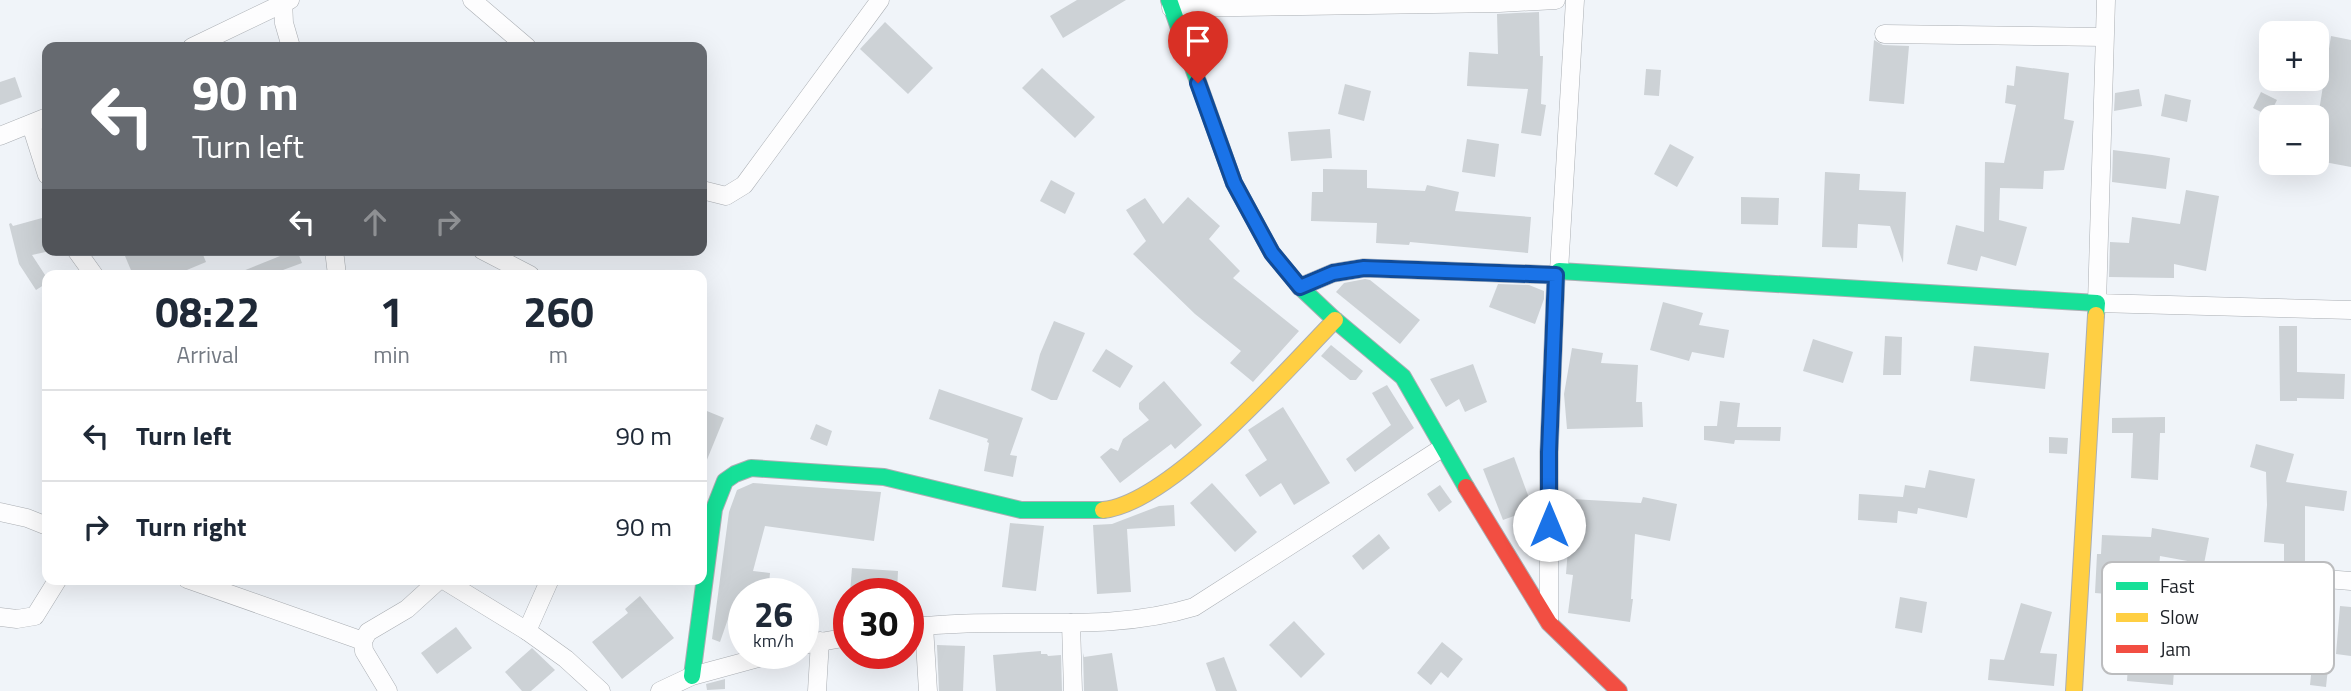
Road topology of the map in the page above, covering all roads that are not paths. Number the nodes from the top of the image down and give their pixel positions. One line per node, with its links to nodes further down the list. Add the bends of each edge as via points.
1 (472, 0): 12 (street)
2 (880, 0): 17 (street, via 744,185 726,196)
3 (1556, 0): 7 (street)
4 (1575, 0): 20 (street)
5 (2106, 0): 9 (street)
6 (286, 1): 10 (street); 11 (street, via 284,23)
7 (1170, 4): 21 (street, via 1234,183 1272,253)
8 (1884, 34): 9 (street)
9 (2104, 37): 22 (street)
10 (202, 42)
11 (290, 42)
12 (521, 42)
13 (42, 120): 14 (street)
14 (31, 125): 15 (street); 16 (street)
15 (0, 136)
16 (42, 159)
17 (707, 191)
18 (494, 256): 19 (street)
19 (520, 270)
20 (1558, 273): 21 (street, via 1364,268 1333,273); 22 (street); 37 (street, via 1549,452)
21 (1300, 287): 24 (street)
22 (2097, 303): 23 (street); 52 (street)
23 (2351, 310)
24 (1335, 320): 25 (street, via 1403,377); 28 (street, via 1224,433 1151,493 1107,510 1021,510 884,477 751,468 731,473 721,486)
25 (1442, 448): 36 (street, via 1194,607 1168,614); 37 (street)
26 (0, 512): 27 (street)
27 (42, 524)
28 (707, 562)
29 (54, 585): 35 (street, via 35,616)
30 (204, 585): 40 (street)
31 (434, 585): 40 (street, via 407,609 368,632)
32 (451, 585): 39 (street)
33 (547, 585): 39 (street)
34 (704, 585): 44 (street)
35 (0, 617)
36 (1071, 623): 38 (street); 51 (street)
37 (1549, 623): 45 (street)
38 (924, 627)
39 (527, 631): 47 (street)
40 (363, 641): 46 (street, via 364,651)
41 (728, 666): 44 (street)
42 (815, 669): 49 (street)
43 (924, 669): 50 (street)
44 (692, 676): 48 (street)
45 (1613, 689)
46 (388, 691)
47 (601, 691)
48 (660, 691)
49 (817, 691)
50 (928, 691)
51 (1073, 691)
52 (2074, 691)

